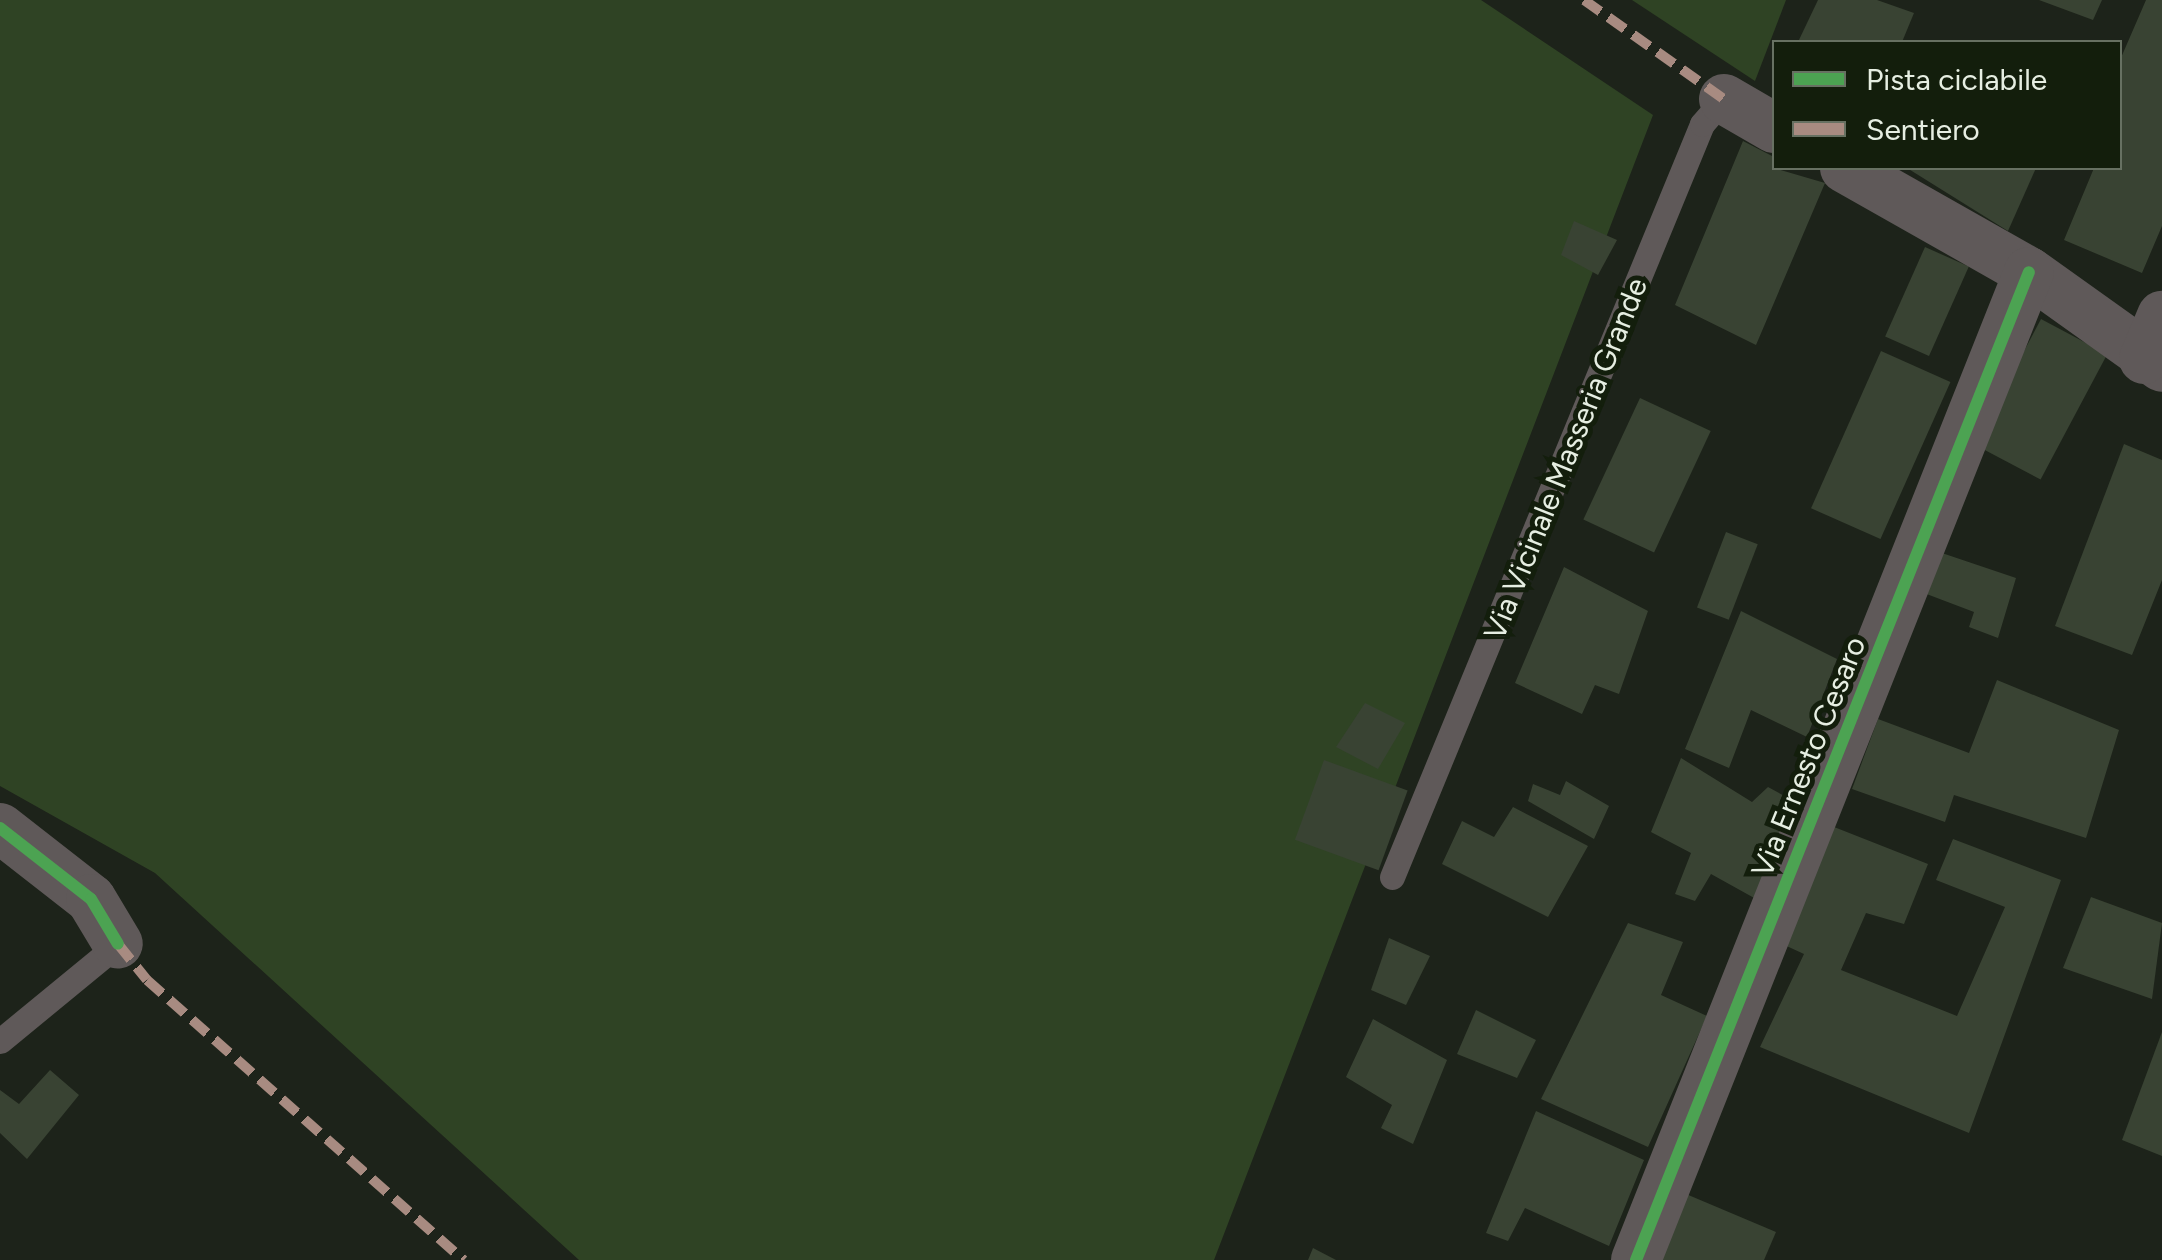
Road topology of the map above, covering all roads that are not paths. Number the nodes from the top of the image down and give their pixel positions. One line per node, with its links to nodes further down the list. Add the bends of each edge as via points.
1 (1724, 99): 2 (street, Via Vicinale Masseria Grande); 7 (lane, Via Vicinale Masseria Grande, via 1702,124)
2 (1772, 127)
3 (1848, 170): 4 (street)
4 (2028, 272): 5 (street); 10 (street, Via Ernesto Cesaro)
5 (2156, 347)
6 (0, 828): 8 (street, via 91,899)
7 (1392, 877)
8 (118, 944): 9 (lane)
9 (0, 1041)
10 (1636, 1260)

